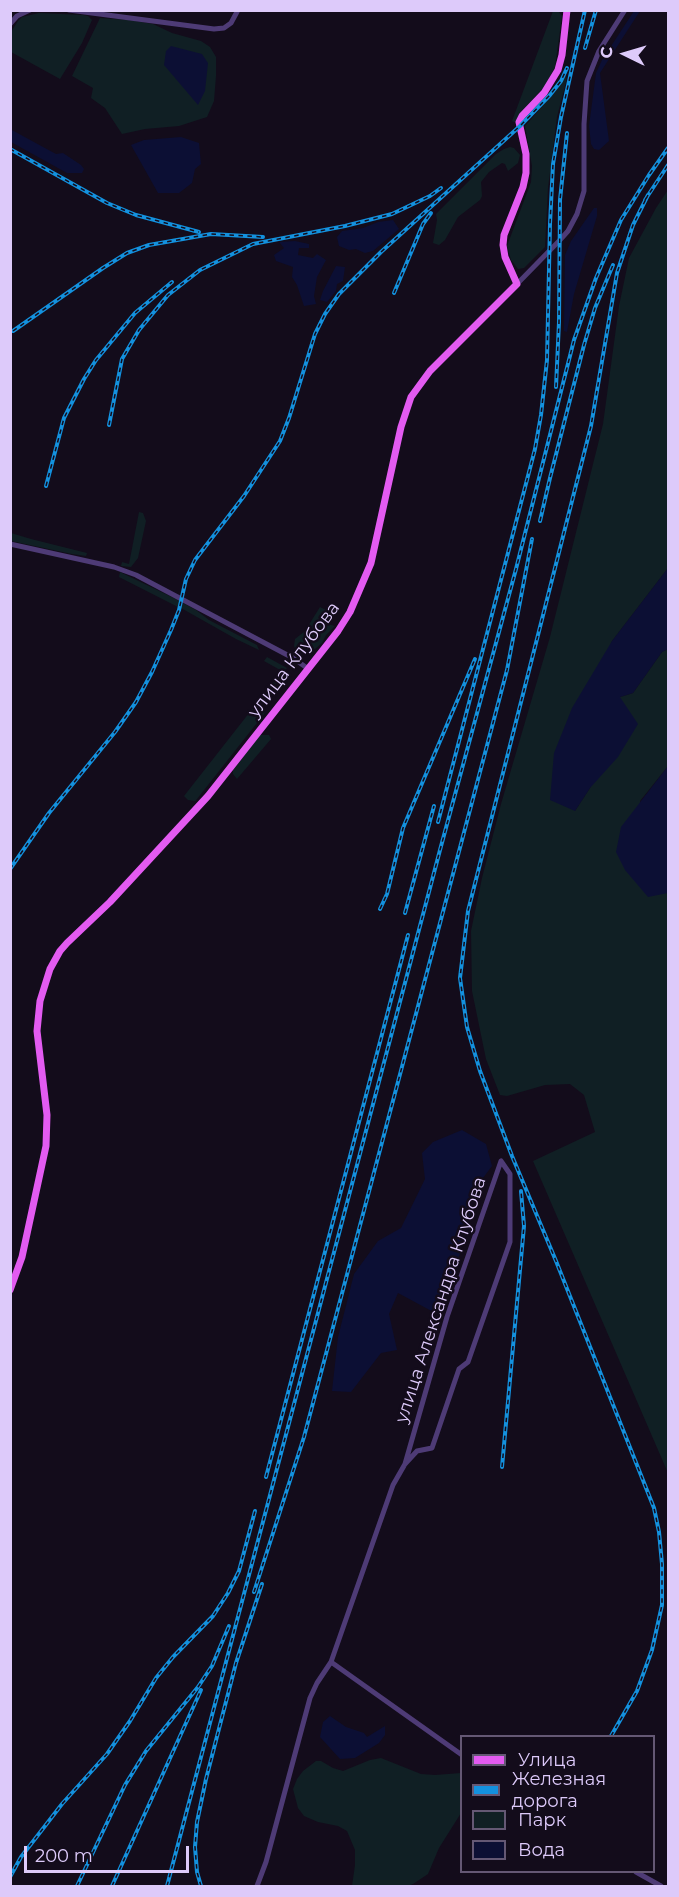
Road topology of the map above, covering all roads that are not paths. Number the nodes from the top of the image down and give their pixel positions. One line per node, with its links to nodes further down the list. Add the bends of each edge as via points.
1 (30, 10): 6 (street)
2 (69, 10): 3 (street, via 208,29 228,26)
3 (238, 10)
4 (567, 10): 7 (main road, via 558,70 519,122 526,176 502,245)
5 (625, 10): 7 (street, улица Клубова, via 599,51 587,81 582,204 568,231)
6 (10, 24)
7 (517, 284): 9 (main road, улица Клубова, via 430,371 411,397 375,548 362,586 341,627)
8 (10, 544): 9 (street, via 136,575)
9 (307, 668): 10 (main road, улица Клубова, via 201,803 67,943 50,969 40,1001 37,1031 47,1115 46,1146 22,1257)
10 (10, 1290)
11 (405, 1464): 11 (street, улица Александра Клубова, via 417,1450 432,1448 459,1369 468,1362 510,1242 510,1174 501,1161 447,1317); 12 (street, улица Александра Клубова, via 393,1485)
12 (331, 1662): 13 (street); 15 (street, улица Александра Клубова, via 310,1698)
13 (460, 1754)
14 (638, 1873): 16 (street)
15 (257, 1887)
16 (661, 1887)

